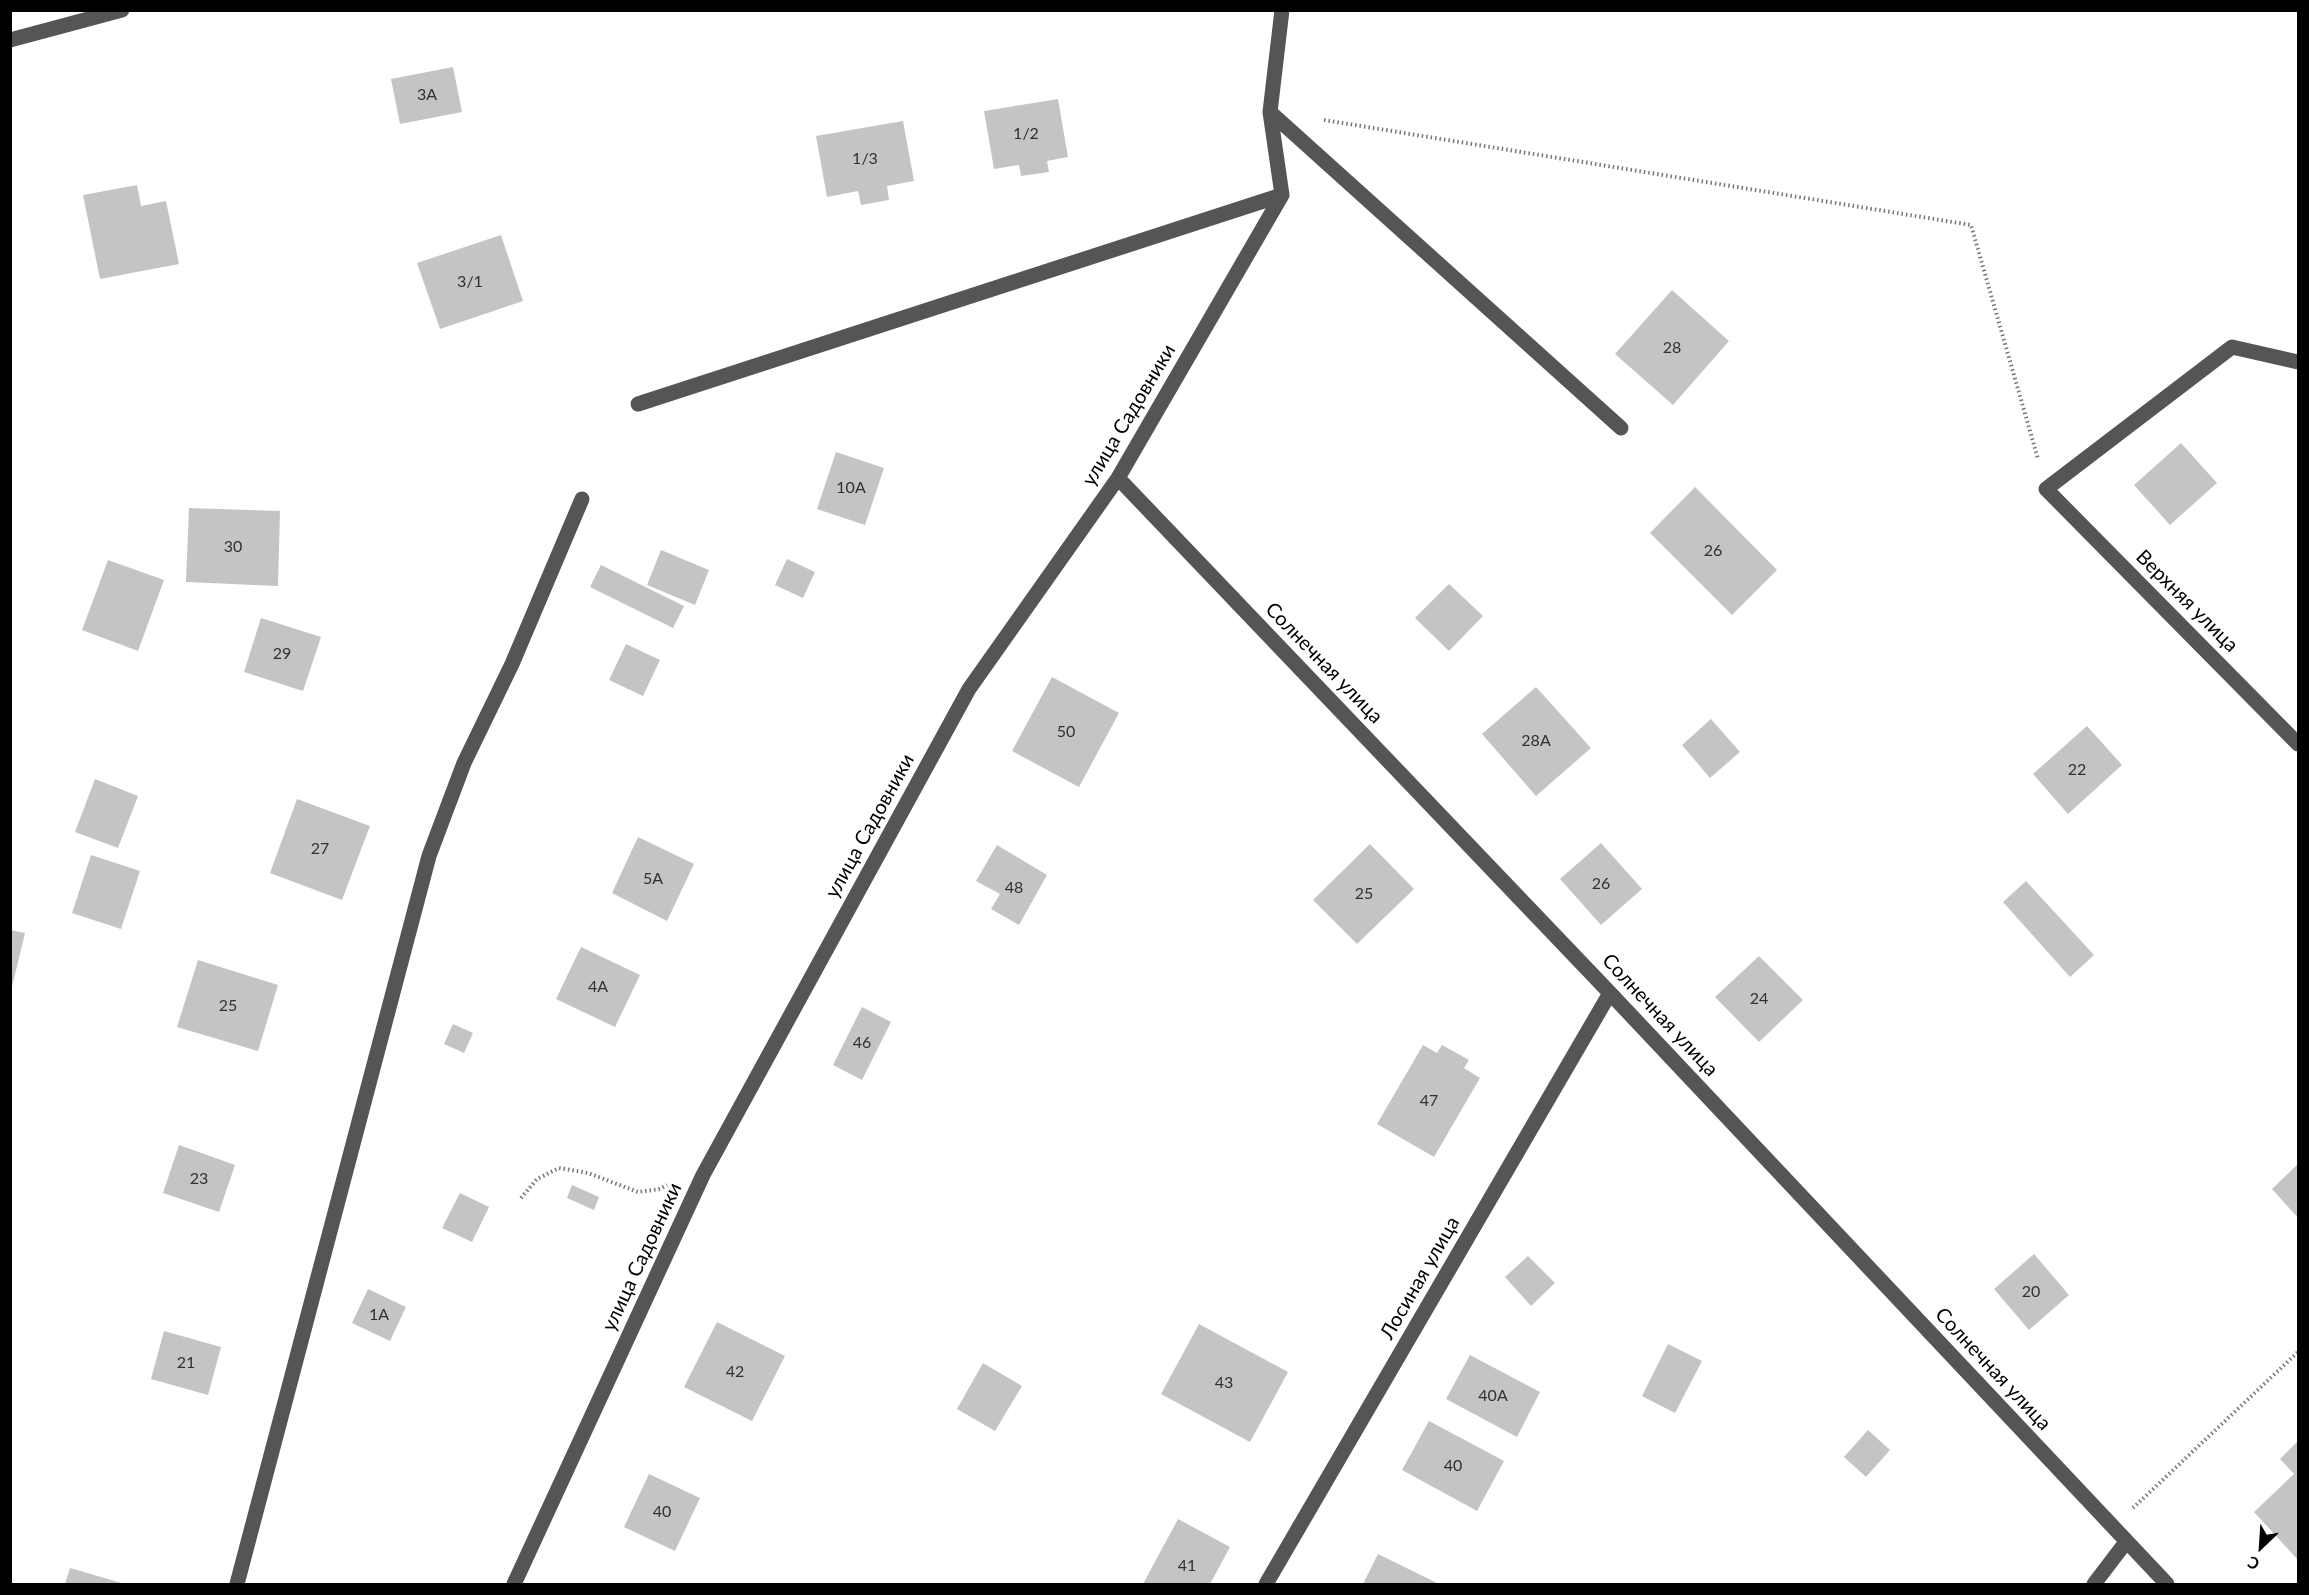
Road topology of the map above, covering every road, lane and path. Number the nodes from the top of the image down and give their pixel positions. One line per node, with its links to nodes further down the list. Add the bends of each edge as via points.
1 (122, 10): 3 (street)
2 (1282, 10): 4 (street)
3 (10, 40)
4 (1270, 112): 6 (street); 9 (street)
5 (1317, 119): 11 (path, via 1971,225)
6 (1282, 195): 8 (street); 10 (street, улица Садовники)
7 (2298, 362): 11 (street, via 2232,347)
8 (638, 404)
9 (1621, 428)
10 (1118, 478): 14 (street, Солнечная улица); 15 (street, улица Садовники, via 969,689)
11 (2046, 489): 13 (street, Верхняя улица)
12 (582, 499): 20 (street, via 512,663 464,763 429,856)
13 (2298, 744)
14 (1610, 993): 18 (street, Солнечная улица); 22 (street, Лосиная улица)
15 (703, 1174): 16 (path, via 685,1174 660,1189 638,1192 588,1173 560,1168 537,1179); 21 (street, улица Садовники)
16 (521, 1198)
17 (2298, 1352): 18 (path)
18 (2113, 1527): 19 (street, Солнечная улица)
19 (2127, 1542): 23 (street); 24 (street, Солнечная улица)
20 (237, 1584)
21 (514, 1584)
22 (1266, 1584)
23 (2094, 1584)
24 (2167, 1584)

